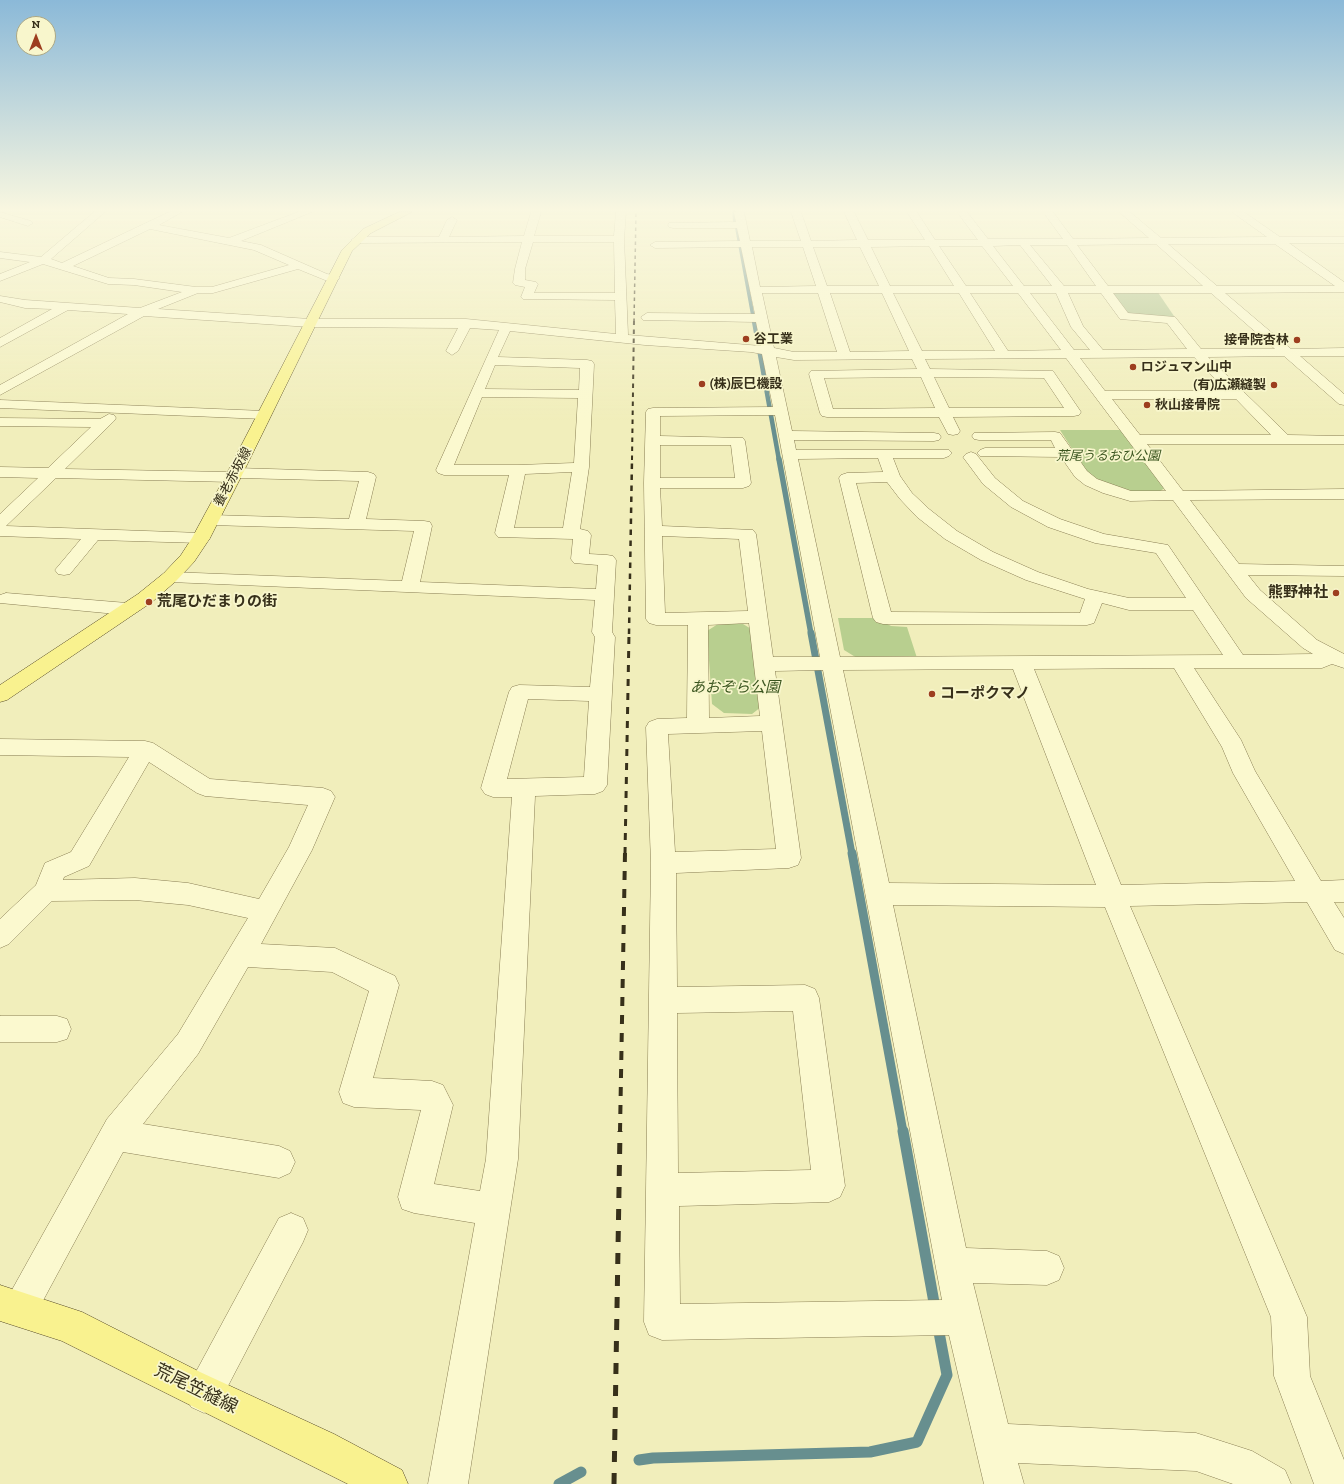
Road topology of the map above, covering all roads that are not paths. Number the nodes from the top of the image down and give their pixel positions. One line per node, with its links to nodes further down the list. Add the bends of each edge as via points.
1 (115, 281): 19 (street)
2 (244, 281): 19 (street, via 213,290)
3 (332, 281): 31 (main road, 養老赤坂線)
4 (519, 281): 25 (street, via 532,284 527,297)
5 (620, 281): 25 (street)
6 (753, 281): 20 (street)
7 (821, 281): 21 (street)
8 (882, 281): 22 (street)
9 (957, 281): 16 (street)
10 (1016, 281): 17 (street)
11 (1054, 281): 18 (street)
12 (1098, 281): 23 (street)
13 (1204, 281): 24 (street)
14 (1334, 281): 15 (street)
15 (1344, 288): 24 (street)
16 (962, 289): 17 (street); 22 (street); 41 (street)
17 (1022, 289): 18 (street); 42 (street)
18 (1060, 289): 23 (street); 43 (street, via 1077,328)
19 (196, 290): 28 (street)
20 (756, 290): 21 (street); 30 (street)
21 (824, 290): 22 (street); 44 (street)
22 (886, 290): 45 (street)
23 (1104, 290): 24 (street); 40 (street, via 1124,316 1171,320)
24 (1214, 290): 38 (street)
25 (620, 296): 34 (street)
26 (0, 299): 27 (street, via 25,304)
27 (67, 306): 28 (street); 35 (street)
28 (142, 311): 31 (street); 48 (street)
29 (647, 317): 30 (street)
30 (756, 318): 37 (street)
31 (310, 323): 32 (street); 60 (main road, 養老赤坂線)
32 (466, 323): 33 (street); 36 (street)
33 (506, 327): 34 (street); 46 (street)
34 (622, 338): 37 (street)
35 (0, 343)
36 (452, 350)
37 (762, 350): 44 (street, via 794,356); 57 (street)
38 (1287, 352): 39 (street); 40 (street); 49 (street)
39 (1344, 352)
40 (1197, 353): 43 (street); 53 (street)
41 (1004, 354): 42 (street); 45 (street)
42 (1072, 354): 43 (street); 52 (street)
43 (1100, 354)
44 (845, 355): 45 (street)
45 (918, 355): 47 (street)
46 (490, 361): 50 (street); 51 (street, via 587,364)
47 (927, 373): 58 (street); 58 (street, via 816,374 826,413); 58 (street, via 1048,374 1074,412)
48 (0, 391)
49 (1338, 391): 54 (street)
50 (477, 393): 51 (street); 79 (street, via 444,470)
51 (585, 394): 78 (street)
52 (1103, 395): 53 (street); 71 (street)
53 (1239, 395): 69 (street)
54 (1344, 401)
55 (0, 404): 56 (street)
56 (20, 406): 61 (street); 62 (street)
57 (774, 412): 66 (street); 70 (street, via 653,412)
58 (945, 413): 65 (street)
59 (214, 414): 60 (street); 61 (street); 64 (street)
60 (264, 415): 82 (main road, 養老赤坂線)
61 (119, 417): 63 (street)
62 (0, 422): 63 (street)
63 (103, 423): 81 (street)
64 (202, 427)
65 (953, 430): 67 (street); 68 (street, via 938,433)
66 (786, 435): 68 (street); 76 (street)
67 (979, 436): 73 (street, via 1055,436); 77 (street, via 987,444 988,449)
68 (934, 437): 74 (street, via 933,445)
69 (1284, 439): 71 (street); 72 (street)
70 (653, 440): 84 (street); 84 (street, via 738,441 743,483)
71 (1137, 440): 86 (street)
72 (1344, 440)
73 (1066, 452): 77 (street); 86 (street, via 1081,474 1109,490 1130,496)
74 (944, 453): 75 (street); 77 (street, via 962,457)
75 (884, 454): 76 (street); 83 (street)
76 (790, 455): 112 (street)
77 (978, 455): 103 (street, via 989,481 1017,504 1054,523 1102,539 1162,549)
78 (581, 467): 79 (street); 92 (street)
79 (518, 470): 92 (street, via 504,533)
80 (0, 472): 81 (street)
81 (50, 473): 82 (street); 88 (street)
82 (235, 475): 87 (main road, 養老赤坂線); 89 (street, via 368,478)
83 (892, 477): 101 (street, via 923,513 951,535 1032,576); 101 (street, via 847,478 883,618 1087,619)
84 (652, 483): 91 (street)
85 (1344, 495): 86 (street)
86 (1179, 496): 95 (street)
87 (211, 520): 89 (street); 94 (main road, 養老赤坂線)
88 (0, 523)
89 (356, 524): 99 (street, via 424,526)
90 (0, 531): 93 (street)
91 (653, 531): 105 (street, via 747,534); 106 (street, via 656,619)
92 (572, 533): 100 (street, via 582,535 580,559 607,560)
93 (94, 534): 94 (street); 96 (street)
94 (201, 538): 98 (main road, 養老赤坂線, via 188,558)
95 (1234, 569): 97 (street); 107 (street, via 1253,594 1310,644)
96 (64, 570)
97 (1344, 571)
98 (170, 577): 99 (street); 104 (main road, 養老赤坂線)
99 (409, 588): 100 (street)
100 (605, 595): 113 (street, via 602,632 605,637)
101 (1095, 596): 103 (street, via 1129,604)
102 (6, 599): 104 (street)
103 (1199, 604): 108 (street)
104 (127, 609): 114 (main road, 養老赤坂線)
105 (758, 617): 106 (street); 111 (street)
106 (698, 619): 116 (street)
107 (1337, 658): 108 (street, via 1322,661)
108 (1237, 661): 109 (street)
109 (1180, 662): 110 (street); 123 (street, via 1233,746 1244,773)
110 (1021, 663): 112 (street); 125 (street)
111 (764, 664): 112 (street); 115 (street)
112 (822, 665): 124 (street)
113 (600, 694): 119 (street, via 595,785); 119 (street, via 519,692 493,788)
114 (0, 695)
115 (772, 723): 116 (street); 120 (street, via 789,858)
116 (698, 726): 120 (street, via 657,727)
117 (0, 747): 118 (street)
118 (145, 749): 121 (street, via 80,859 54,870); 126 (street, via 205,787 323,797 300,850)
119 (524, 788): 136 (street, via 502,1160)
120 (663, 863): 130 (street)
121 (46, 891): 126 (street, via 135,889 180,893); 127 (street)
122 (1344, 891): 123 (street)
123 (1314, 892): 125 (street); 128 (street)
124 (878, 894): 125 (street); 138 (street)
125 (1113, 896): 148 (street, via 1289,1317 1292,1376)
126 (266, 912): 129 (street)
127 (0, 936)
128 (1344, 942)
129 (241, 955): 133 (street, via 188,1044); 136 (street, via 335,960 385,985 354,1092 432,1096 438,1105 414,1197)
130 (663, 1000): 135 (street); 135 (street, via 804,998 829,1186)
131 (0, 1029): 132 (street)
132 (57, 1029)
133 (116, 1136): 134 (street); 140 (street)
134 (279, 1162)
135 (663, 1190): 141 (street, via 662,1322)
136 (494, 1210): 145 (street)
137 (291, 1230): 142 (street)
138 (952, 1265): 139 (street); 141 (street)
139 (1047, 1268)
140 (10, 1306): 142 (main road, 荒尾笠縫線, via 69,1325)
141 (959, 1317): 143 (street)
142 (204, 1394): 144 (main road, 荒尾笠縫線, via 320,1448)
143 (994, 1443): 146 (street); 147 (street, via 1196,1452 1238,1465)
144 (388, 1484)
145 (448, 1484)
146 (1004, 1484)
147 (1271, 1484)
148 (1334, 1484)

